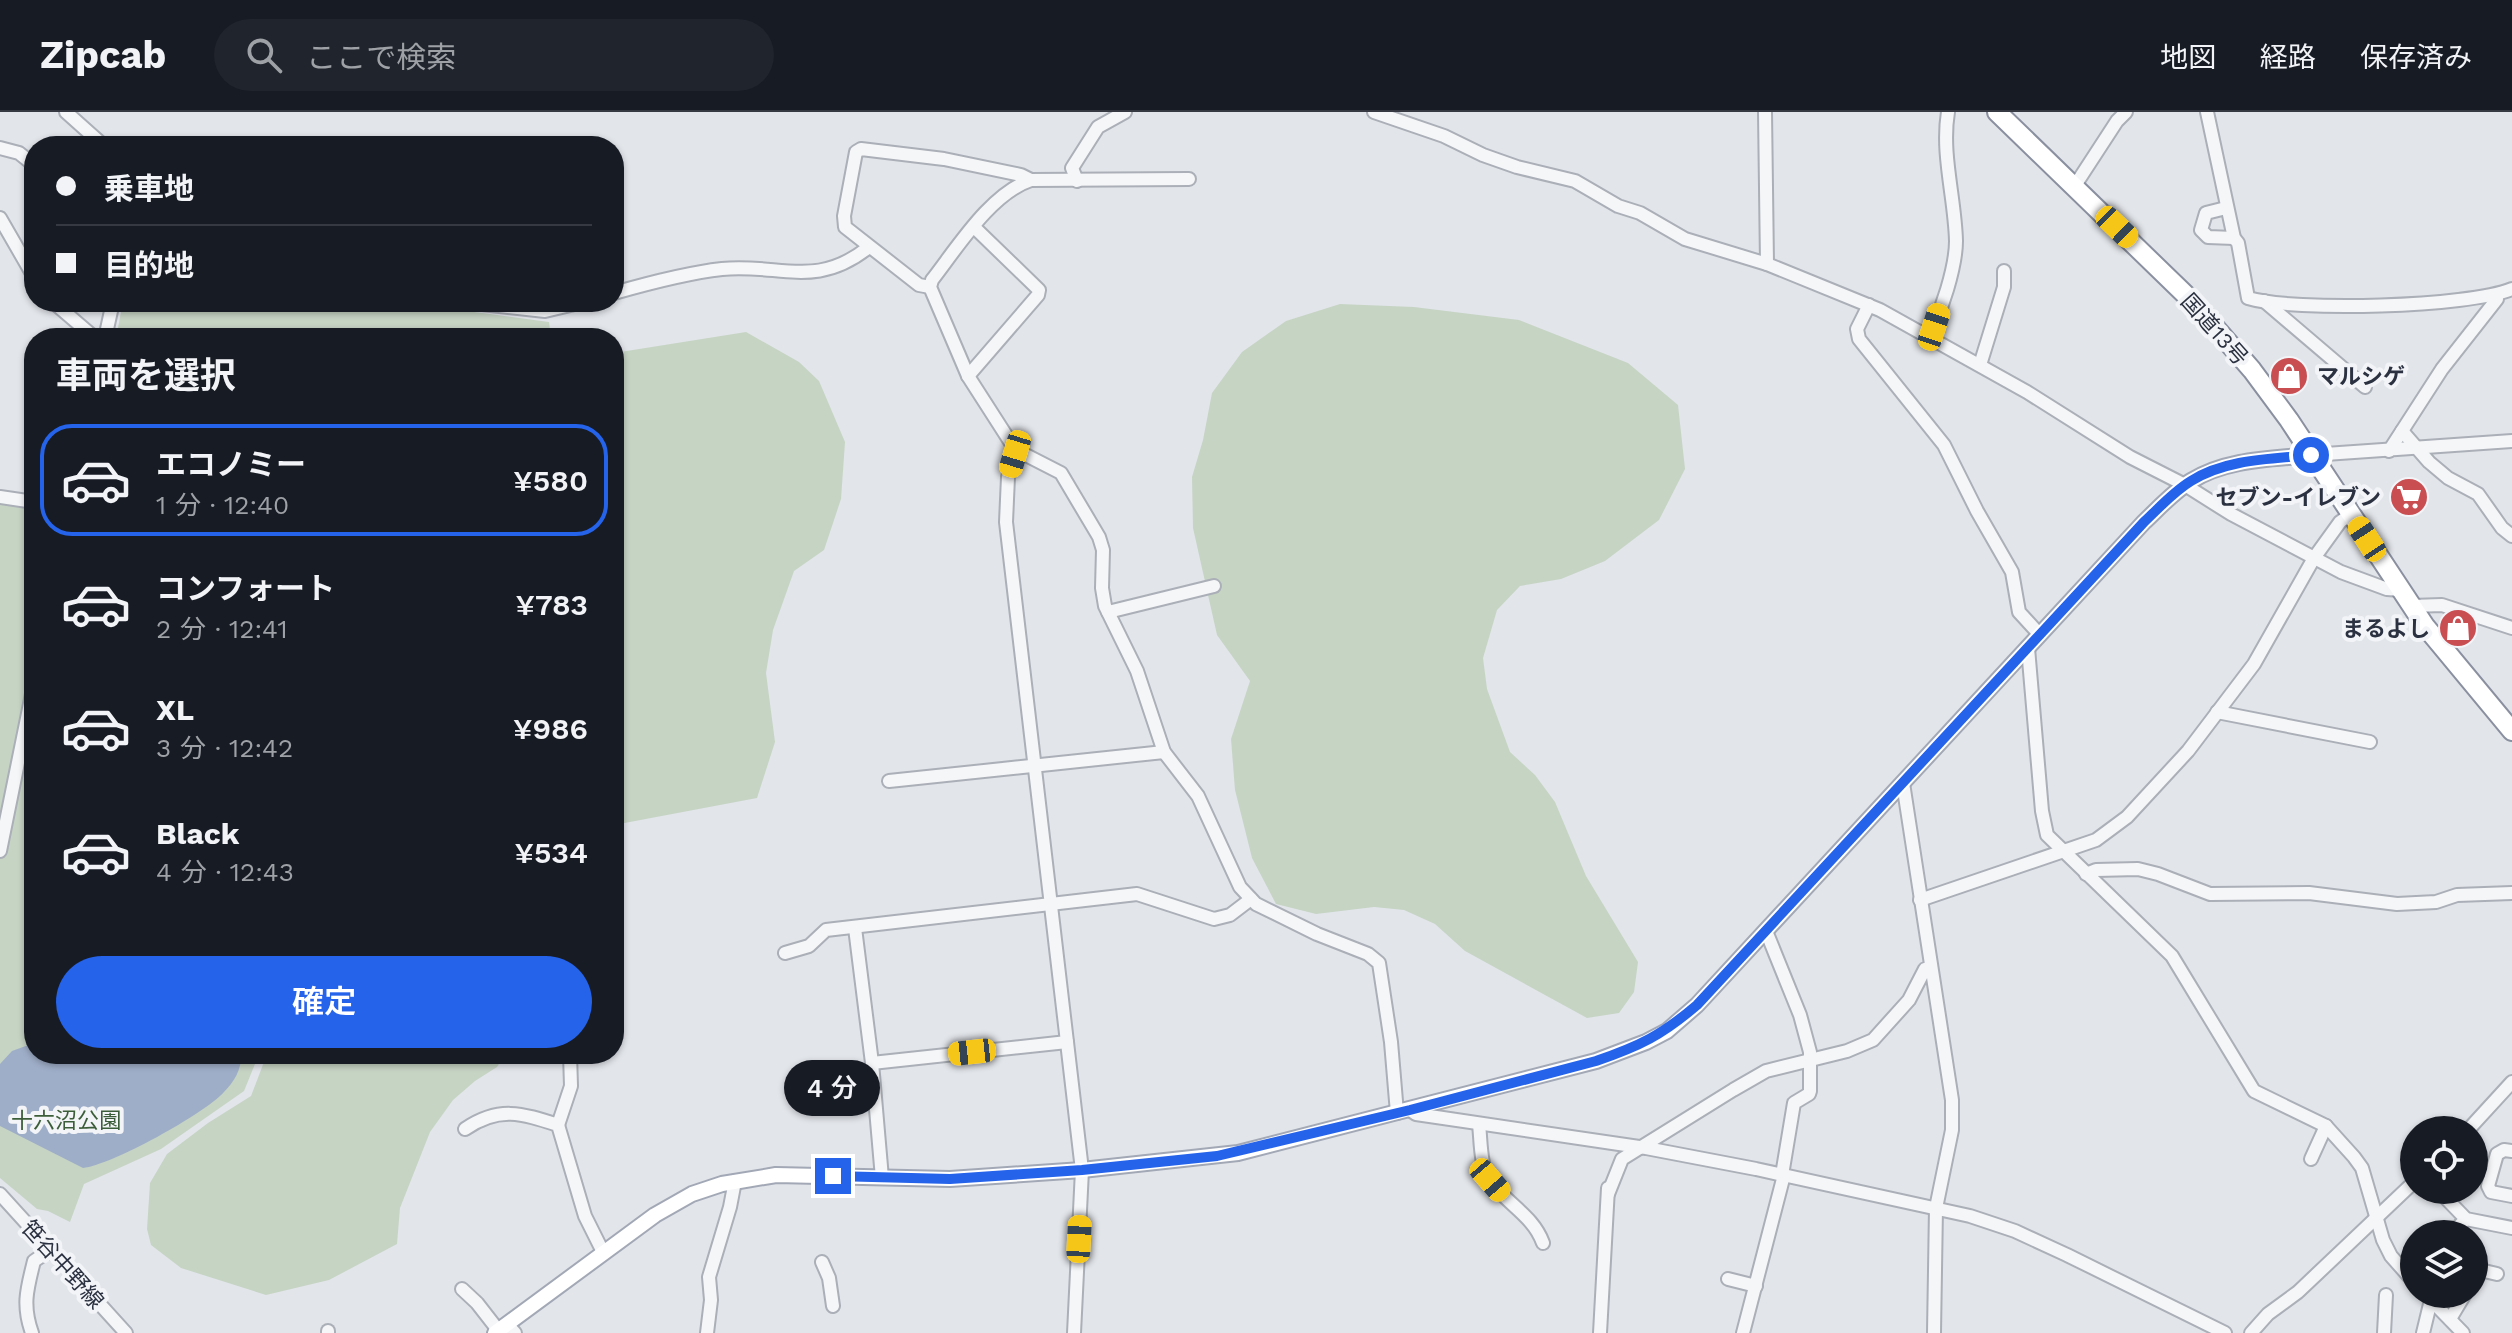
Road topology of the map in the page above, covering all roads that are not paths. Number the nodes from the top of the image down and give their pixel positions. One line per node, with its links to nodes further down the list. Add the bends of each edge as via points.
1 (66, 112): 9 (street)
2 (1125, 112): 14 (street, via 1098,127 1072,168)
3 (1374, 112): 22 (street, via 1517,167 1575,181 1685,239)
4 (1765, 112): 22 (street)
5 (1948, 112): 32 (street, via 1955,248)
6 (1997, 112): 15 (highway, 国道13号)
7 (2126, 112): 15 (street)
8 (2207, 112): 16 (street)
9 (93, 136)
10 (0, 148): 11 (street)
11 (24, 157)
12 (1189, 179): 14 (street)
13 (1031, 180): 14 (street); 18 (street, via 1018,184); 20 (street, via 972,164 861,149 856,152 844,223)
14 (1077, 181)
15 (2074, 187): 41 (highway, 国道13号, via 2193,302 2252,370)
16 (2226, 208): 19 (street); 19 (street, via 2206,213 2201,230 2208,237)
17 (0, 218): 21 (street)
18 (974, 227): 24 (street); 34 (street, via 1039,290)
19 (2234, 238): 28 (street, via 2248,298)
20 (869, 247): 24 (street, via 919,285); 26 (street, via 831,268 806,273 724,269)
21 (24, 260)
22 (1767, 264): 29 (street)
23 (2004, 271): 33 (street)
24 (930, 287): 34 (street)
25 (2512, 289): 27 (street)
26 (624, 291)
27 (2497, 295): 28 (street, via 2370,304); 36 (street)
28 (2264, 301): 35 (street)
29 (1869, 305): 32 (street); 53 (street, via 1857,329 1859,339 1944,445 2012,572 2019,612)
30 (65, 312): 31 (street)
31 (83, 328)
32 (1930, 336): 33 (street)
33 (1980, 365): 42 (street)
34 (968, 376): 38 (street)
35 (2365, 387)
36 (2402, 431): 39 (street); 40 (street)
37 (2512, 441): 39 (street)
38 (1017, 449): 51 (street, via 1061,473 1099,537); 60 (street, via 1008,477 1006,522)
39 (2417, 449): 40 (street); 46 (street, via 2448,478 2478,494)
40 (2389, 451): 41 (street)
41 (2311, 455): 42 (main road, via 2228,465); 45 (highway, 国道13号)
42 (2185, 485): 47 (street); 53 (main road)
43 (0, 497): 44 (street)
44 (24, 501)
45 (2351, 514): 47 (street); 49 (highway, 国道13号)
46 (2512, 536)
47 (2314, 558): 49 (street, via 2359,579); 55 (street, via 2266,646)
48 (1214, 586): 51 (street)
49 (2401, 590): 50 (highway, 国道13号)
50 (2412, 606): 52 (street, via 2442,605); 56 (highway, 国道13号)
51 (1108, 612): 59 (street, via 1137,671)
52 (2512, 628)
53 (2040, 635): 54 (main road)
54 (2028, 648): 62 (main road); 64 (street, via 2044,826)
55 (2217, 712): 58 (street); 64 (street, via 2127,817 2096,840)
56 (2512, 731)
57 (24, 733): 63 (street)
58 (2370, 742)
59 (1164, 752): 60 (street); 67 (street, via 1198,796 1240,887)
60 (1035, 767): 61 (street); 69 (street)
61 (889, 781)
62 (1903, 783): 68 (street); 71 (main road)
63 (0, 851)
64 (2063, 853): 65 (street); 68 (street)
65 (2086, 874): 66 (street, via 2138,869 2210,894 2317,893 2397,904); 83 (street, via 2172,956 2254,1091)
66 (2512, 893)
67 (1251, 899): 69 (street, via 1230,915 1214,919 1137,894); 79 (street, via 1379,963)
68 (1920, 900): 73 (street)
69 (1051, 904): 70 (street); 74 (street)
70 (855, 928): 72 (street, via 826,930 809,946); 76 (street)
71 (1766, 931): 75 (street, via 1800,1015); 79 (main road, via 1697,1005 1646,1042 1596,1061)
72 (785, 953)
73 (1930, 968): 75 (street, via 1902,1010 1873,1040); 99 (street, via 1952,1114)
74 (1067, 1042): 76 (street); 88 (street)
75 (1810, 1060): 85 (street, via 1766,1071); 89 (street, via 1810,1091 1794,1103)
76 (872, 1063): 91 (street)
77 (570, 1064): 82 (street, via 571,1086)
78 (2512, 1082): 80 (street)
79 (1404, 1112): 81 (street); 88 (main road, via 1238,1153)
80 (2481, 1116)
81 (1479, 1124): 85 (street); 103 (street, via 1490,1180 1527,1216)
82 (558, 1125): 84 (street, via 512,1112); 105 (street, via 585,1216)
83 (2326, 1126): 87 (street); 101 (street, via 2362,1168)
84 (465, 1129)
85 (1637, 1147): 89 (street); 94 (street, via 1618,1164)
86 (2512, 1151): 96 (street, via 2497,1154 2488,1186 2491,1192)
87 (2311, 1159)
88 (1082, 1170): 91 (main road); 123 (street)
89 (1783, 1175): 99 (street); 111 (street)
90 (1609, 1177): 94 (street)
91 (882, 1178): 92 (main road, via 776,1175)
92 (735, 1181): 105 (main road, via 679,1201); 122 (street, via 709,1277)
93 (0, 1194): 98 (street, 笹谷中野線)
94 (1608, 1194): 124 (street)
95 (2400, 1196): 101 (street)
96 (2512, 1196)
97 (2452, 1204): 100 (street)
98 (5, 1206): 104 (street, 笹谷中野線)
99 (1936, 1208): 126 (street); 127 (street, via 2015,1231)
100 (2466, 1219): 102 (street)
101 (2376, 1220): 107 (street, via 2391,1256); 128 (street)
102 (2512, 1228)
103 (1543, 1243)
104 (50, 1250): 120 (street, via 34,1261 25,1299); 121 (street, 笹谷中野線)
105 (603, 1252): 119 (main road)
106 (822, 1262): 114 (street)
107 (2400, 1264)
108 (2488, 1272): 109 (street)
109 (2497, 1274)
110 (1728, 1279): 111 (street)
111 (1756, 1286): 125 (street)
112 (462, 1289): 119 (street)
113 (2386, 1295): 129 (street)
114 (833, 1306)
115 (2426, 1308): 130 (street)
116 (2439, 1308): 118 (street)
117 (2457, 1308): 118 (street)
118 (2450, 1319): 131 (street)
119 (504, 1330)
120 (32, 1333)
121 (126, 1333)
122 (707, 1333)
123 (1074, 1333)
124 (1600, 1333)
125 (1743, 1333)
126 (1934, 1333)
127 (2225, 1333)
128 (2251, 1333)
129 (2384, 1333)
130 (2423, 1333)
131 (2463, 1333)

